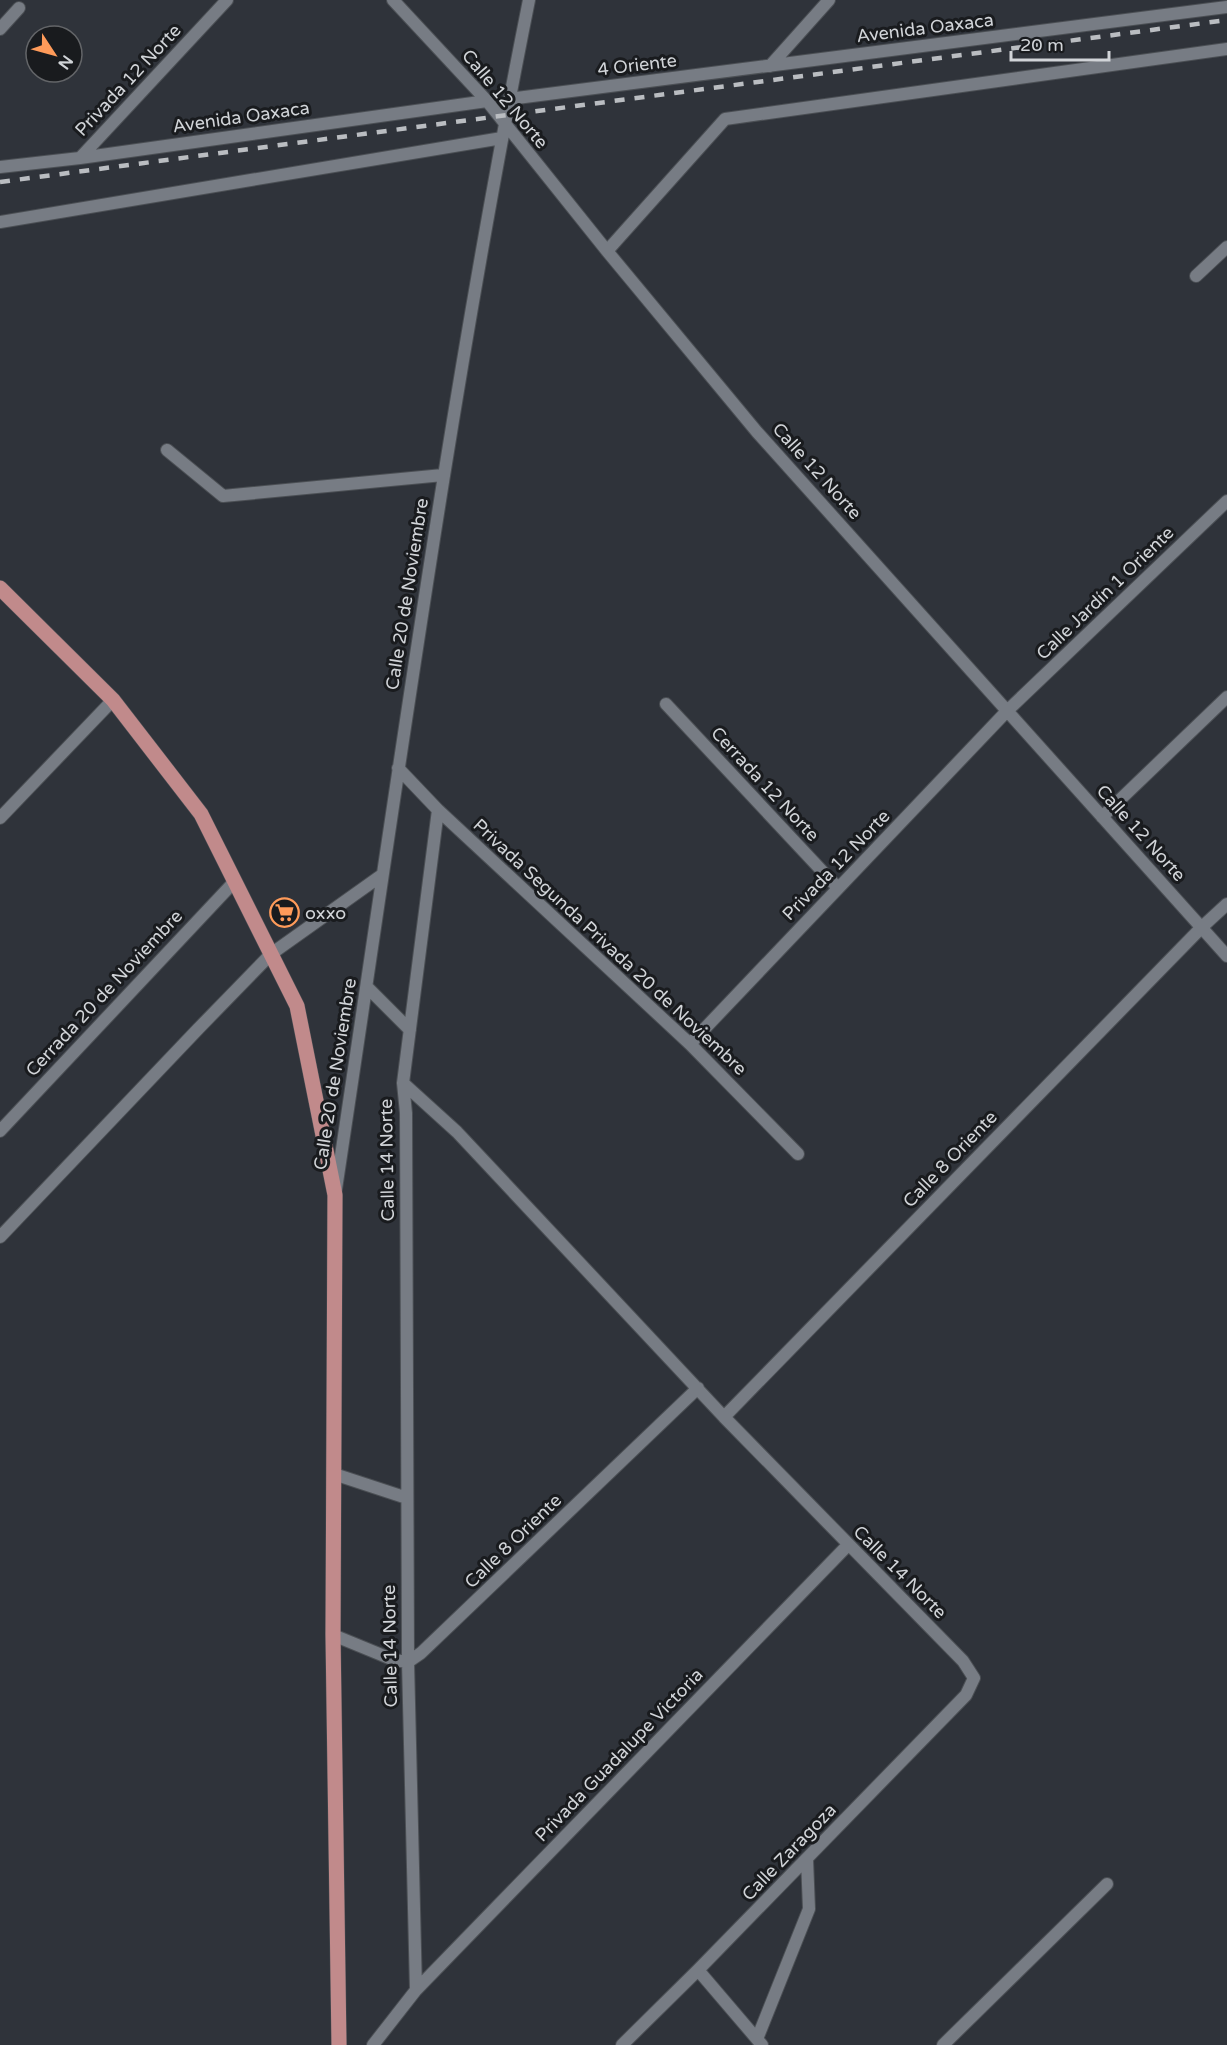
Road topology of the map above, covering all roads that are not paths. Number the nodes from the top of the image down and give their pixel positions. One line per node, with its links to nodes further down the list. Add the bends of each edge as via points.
1 (227, 0): 14 (street, Privada 12 Norte)
2 (393, 0): 11 (street, Calle 12 Norte)
3 (529, 0): 10 (street, Calle 20 de Noviembre)
4 (829, 0): 9 (street)
5 (1227, 7): 9 (street, Avenida Oaxaca)
6 (20, 8): 7 (street)
7 (0, 29)
8 (1227, 49): 18 (street, via 725,119)
9 (770, 66): 10 (street, 4 Oriente)
10 (509, 99): 12 (street, Calle 20 de Noviembre)
11 (487, 101): 12 (street, Calle 12 Norte); 14 (street, Avenida Oaxaca)
12 (505, 123): 13 (street, Calle 20 de Noviembre); 18 (street, Calle 12 Norte)
13 (502, 138): 16 (street); 21 (street, Calle 20 de Noviembre)
14 (80, 158): 15 (street, Avenida Oaxaca)
15 (0, 167)
16 (0, 222)
17 (1227, 247): 19 (street)
18 (608, 251): 27 (street, Calle 12 Norte, via 758,432)
19 (1196, 276)
20 (167, 450): 21 (street, via 223,496)
21 (443, 475): 28 (street, Calle 20 de Noviembre)
22 (1227, 501): 27 (street, Calle Jardín 1 Oriente)
23 (0, 588): 25 (main road)
24 (1227, 698): 30 (street)
25 (113, 700): 31 (street); 33 (main road, via 201,814)
26 (666, 704): 34 (street, Cerrada 12 Norte)
27 (1008, 711): 30 (street, Calle 12 Norte); 34 (street, Privada 12 Norte)
28 (398, 768): 29 (street, Privada Segunda Privada 20 de Noviembre); 32 (street, Calle 20 de Noviembre)
29 (438, 810): 40 (street); 41 (street, Privada Segunda Privada 20 de Noviembre)
30 (1102, 817): 36 (street, Calle 12 Norte)
31 (0, 818)
32 (382, 875): 37 (street); 39 (street, Calle 20 de Noviembre)
33 (235, 881): 37 (main road); 43 (street, Cerrada 20 de Noviembre)
34 (838, 888): 41 (street, Privada 12 Norte)
35 (1227, 904): 36 (street, Calle 8 Oriente)
36 (1202, 927): 38 (street, Calle 12 Norte); 48 (street, Calle 8 Oriente)
37 (271, 954): 45 (main road, via 297,1006); 46 (street)
38 (1227, 956)
39 (367, 987): 40 (street); 45 (street, Calle 20 de Noviembre)
40 (410, 1030): 42 (street)
41 (690, 1044): 44 (street, Privada Segunda Privada 20 de Noviembre)
42 (403, 1083): 47 (street, Calle 14 Norte, via 457,1132); 50 (street, Calle 14 Norte)
43 (0, 1131)
44 (798, 1154)
45 (335, 1196): 49 (main road)
46 (0, 1237)
47 (698, 1388): 48 (street, Calle 14 Norte); 53 (street, Calle 8 Oriente)
48 (724, 1416): 51 (street, Calle 14 Norte)
49 (334, 1474): 50 (street); 52 (main road)
50 (407, 1498): 53 (street, Calle 14 Norte)
51 (848, 1545): 54 (street, Calle 14 Norte, via 963,1661); 58 (street, Privada Guadalupe Victoria)
52 (333, 1635): 53 (street); 60 (main road)
53 (408, 1662): 58 (street, Calle 14 Norte)
54 (974, 1678): 55 (street, Calle Zaragoza, via 966,1695)
55 (807, 1858): 57 (street, Calle Zaragoza); 59 (street, via 809,1909)
56 (1107, 1884): 63 (street)
57 (698, 1970): 59 (street); 62 (street, Calle Zaragoza)
58 (416, 1990): 61 (street, Privada Guadalupe Victoria)
59 (760, 2042)
60 (339, 2045)
61 (373, 2045)
62 (622, 2045)
63 (943, 2045)

